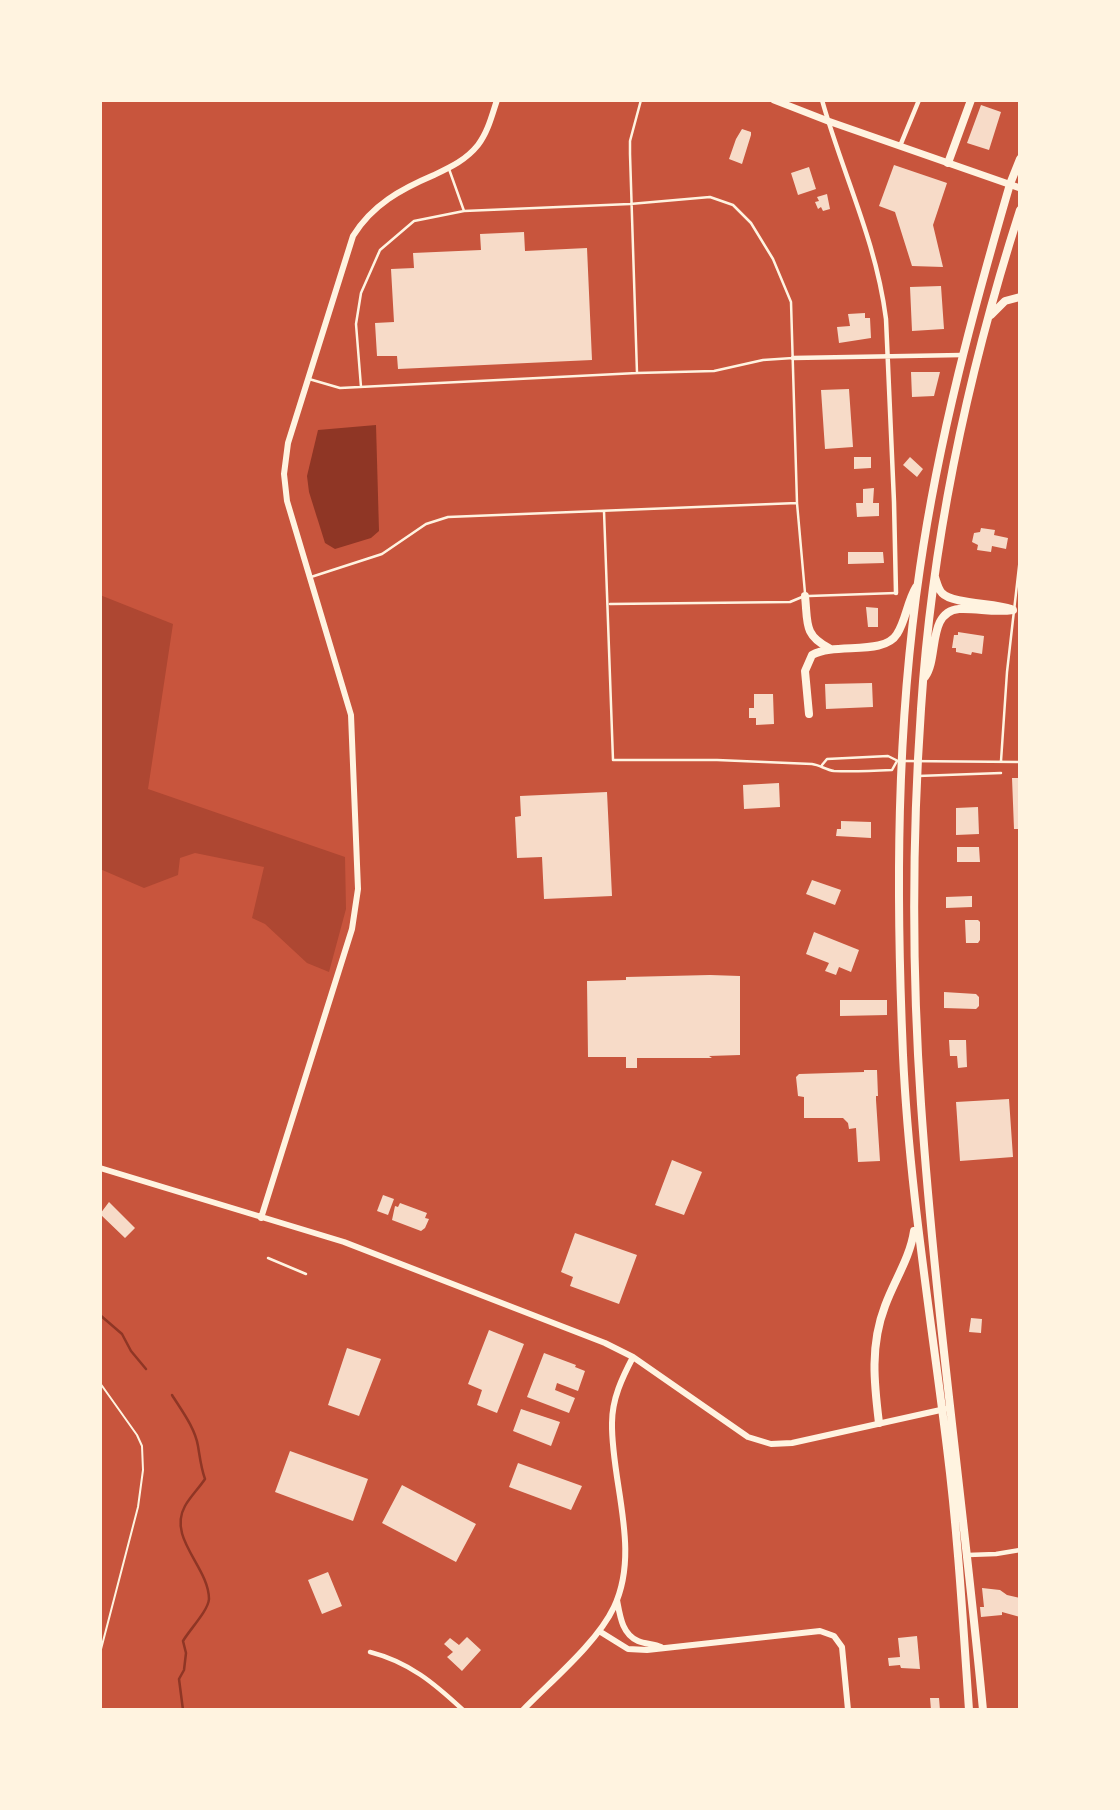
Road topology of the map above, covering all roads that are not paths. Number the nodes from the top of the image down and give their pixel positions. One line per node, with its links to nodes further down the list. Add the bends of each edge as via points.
1 (497, 100): 11 (street, via 482,139)
2 (641, 100): 14 (lane, via 630,141)
3 (774, 100): 7 (main road)
4 (822, 100): 7 (street)
5 (919, 100): 8 (street)
6 (971, 100): 10 (highway)
7 (828, 121): 8 (main road); 20 (street, via 877,269)
8 (900, 146): 10 (main road)
9 (1020, 159): 12 (highway)
10 (948, 163): 12 (main road)
11 (449, 169): 16 (lane); 23 (street, via 387,199 360,224 347,248)
12 (1010, 184): 13 (main road); 19 (highway)
13 (1020, 188)
14 (630, 204): 16 (lane); 21 (lane, via 710,197 733,205 774,259 791,302); 22 (lane)
15 (1020, 210): 18 (highway)
16 (464, 211): 24 (lane, via 414,221 380,250 361,293 356,324)
17 (1020, 297): 18 (highway, via 1002,304)
18 (986, 324): 28 (highway, via 962,422)
19 (962, 355): 20 (street); 30 (highway, via 936,472)
20 (887, 356): 21 (street); 31 (street)
21 (793, 358): 22 (lane, via 713,371); 25 (lane)
22 (637, 373): 24 (lane)
23 (308, 379): 24 (lane, via 340,388); 29 (street, via 288,443 284,474 287,501)
24 (361, 387)
25 (797, 503): 26 (lane); 32 (lane)
26 (604, 511): 29 (lane, via 448,517 426,524 382,554); 33 (lane)
27 (1020, 558): 34 (lane)
28 (935, 575): 34 (highway, via 947,597); 36 (highway)
29 (310, 577): 47 (street, via 351,715 358,889 356,909)
30 (918, 585): 35 (highway, via 893,640 880,646); 38 (highway)
31 (896, 593): 32 (lane)
32 (805, 596): 33 (lane, via 790,601); 35 (highway, via 809,631)
33 (608, 604): 42 (lane, via 613,760)
34 (1013, 610): 36 (highway, via 959,609 946,614 938,625 932,664); 40 (lane)
35 (830, 648): 37 (highway, via 812,655 806,666)
36 (923, 679): 39 (highway)
37 (809, 714)
38 (900, 761): 39 (lane); 42 (lane, via 888,756 827,759); 42 (lane, via 892,770 829,771); 46 (highway, via 901,993)
39 (919, 761): 40 (lane); 44 (highway)
40 (1001, 761): 41 (lane)
41 (1020, 762)
42 (822, 765)
43 (1001, 773): 44 (lane)
44 (918, 776): 51 (highway, via 919,1058)
45 (100, 1168): 47 (street)
46 (915, 1207): 51 (highway); 52 (highway, via 912,1242 883,1310 875,1347)
47 (261, 1218): 50 (street, via 344,1242)
48 (268, 1258): 49 (lane)
49 (306, 1274)
50 (633, 1357): 52 (street, via 728,1425 759,1441 792,1443); 55 (street, via 617,1391 612,1422 625,1563)
51 (947, 1408): 52 (street); 54 (highway); 62 (highway)
52 (878, 1423)
53 (1020, 1550): 54 (street)
54 (968, 1555): 63 (highway)
55 (617, 1600): 56 (street); 57 (street, via 628,1635)
56 (599, 1632): 57 (street, via 628,1649); 60 (street)
57 (663, 1648): 61 (street, via 820,1631 834,1636 842,1647)
58 (370, 1652): 59 (street, via 410,1667)
59 (463, 1710)
60 (523, 1710)
61 (848, 1710)
62 (969, 1710)
63 (983, 1710)

